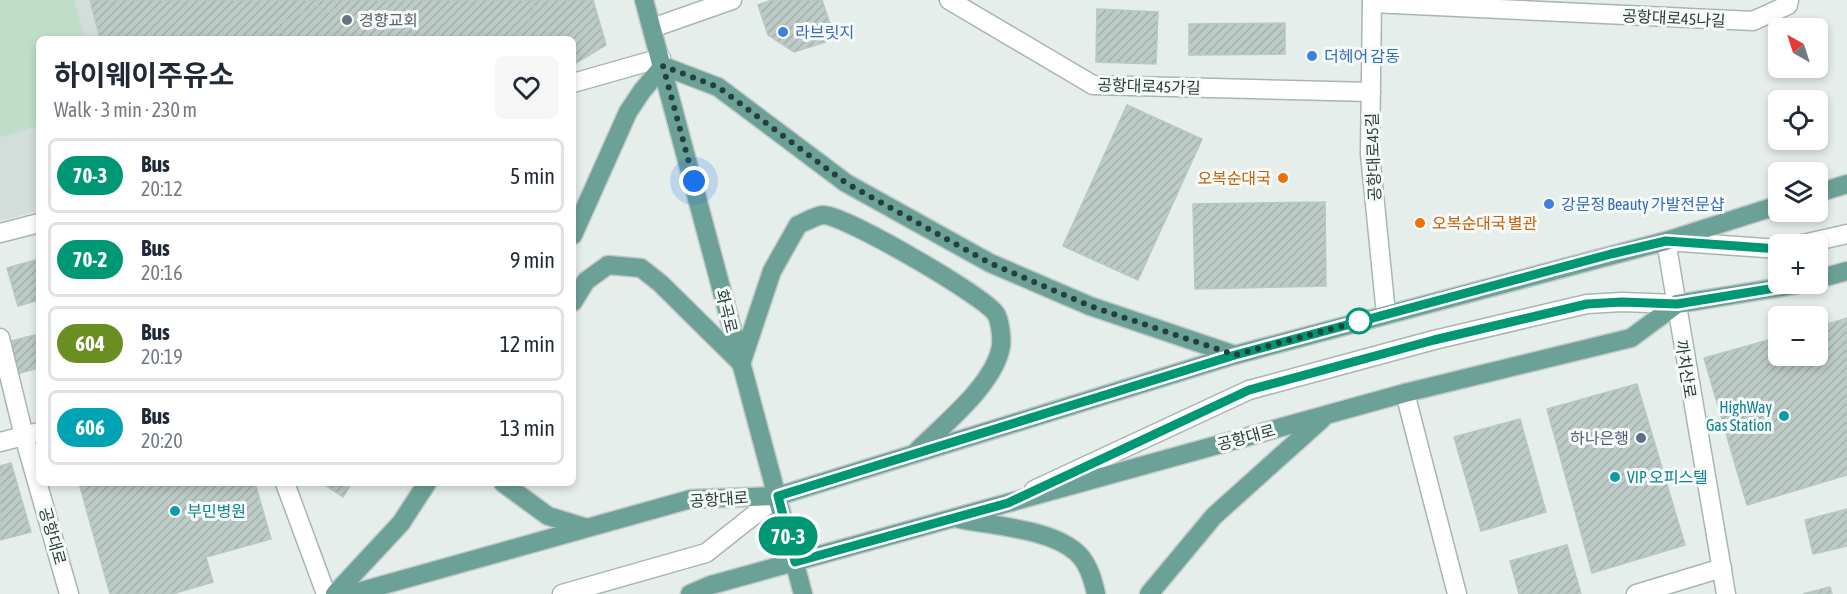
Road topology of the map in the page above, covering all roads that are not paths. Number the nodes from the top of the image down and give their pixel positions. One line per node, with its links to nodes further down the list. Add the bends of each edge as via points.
1 (644, 0): 6 (main road, 화곡로)
2 (732, 0): 6 (street)
3 (949, 0): 9 (street, 공항대로45가길, via 1092,85)
4 (1789, 0): 5 (street, 공항대로45나길, via 1788,5 1753,21)
5 (1372, 2): 9 (street, 공항대로45길)
6 (652, 28): 7 (main road, 화곡로)
7 (662, 62): 8 (street); 14 (main road, via 628,112); 27 (main road, via 718,87 846,183 990,263 1090,306); 28 (main road, 화곡로)
8 (576, 82)
9 (1371, 92): 25 (street, 공항대로45길, via 1370,154)
10 (1847, 184): 11 (main road)
11 (1828, 190)
12 (1768, 209): 18 (main road, 공항대로)
13 (36, 224): 15 (street)
14 (576, 227)
15 (0, 233)
16 (1847, 234): 17 (street)
17 (1828, 238)
18 (1666, 241): 19 (street); 24 (street, 까치산로); 25 (main road, 공항대로)
19 (1768, 248)
20 (1847, 271): 21 (main road)
21 (1828, 276)
22 (1768, 289): 24 (main road, 공항대로)
23 (576, 297): 28 (main road, via 586,281 608,265 641,268)
24 (1677, 304): 29 (main road, 공항대로, via 1630,338); 40 (street, via 1587,304 1249,390); 44 (street, 까치산로)
25 (1386, 314): 27 (main road, 공항대로)
26 (0, 338): 31 (street, 공항대로)
27 (1235, 355): 34 (main road, 공항대로)
28 (741, 364): 34 (main road, via 772,270 798,225 825,215 861,228 975,296 996,315 1001,344 995,366 976,392); 39 (main road, 화곡로)
29 (1405, 393): 30 (main road, 공항대로); 54 (street)
30 (1327, 415): 40 (main road, 공항대로); 53 (main road, via 1214,516)
31 (32, 434): 32 (street); 33 (street, 공항대로)
32 (0, 442)
33 (36, 451)
34 (916, 452): 39 (main road, 공항대로)
35 (44, 486): 45 (street, 공항대로)
36 (286, 486): 46 (street)
37 (425, 486): 47 (main road, via 401,523)
38 (506, 486): 42 (main road, via 548,516)
39 (778, 496): 42 (main road, 공항대로, via 691,499); 43 (main road, 화곡로); 49 (street, via 706,553)
40 (1008, 503): 41 (main road, 공항대로)
41 (954, 518): 43 (main road, 공항대로); 52 (main road, via 1054,537 1077,553 1090,570)
42 (584, 527): 48 (main road, 공항대로)
43 (795, 562): 50 (main road, 공항대로); 51 (main road, 화곡로)
44 (1722, 568): 55 (street); 56 (street, 까치산로)
45 (69, 594)
46 (326, 594)
47 (335, 594)
48 (351, 594)
49 (562, 594)
50 (690, 594)
51 (803, 594)
52 (1096, 594)
53 (1149, 594)
54 (1457, 594)
55 (1636, 594)
56 (1726, 594)

